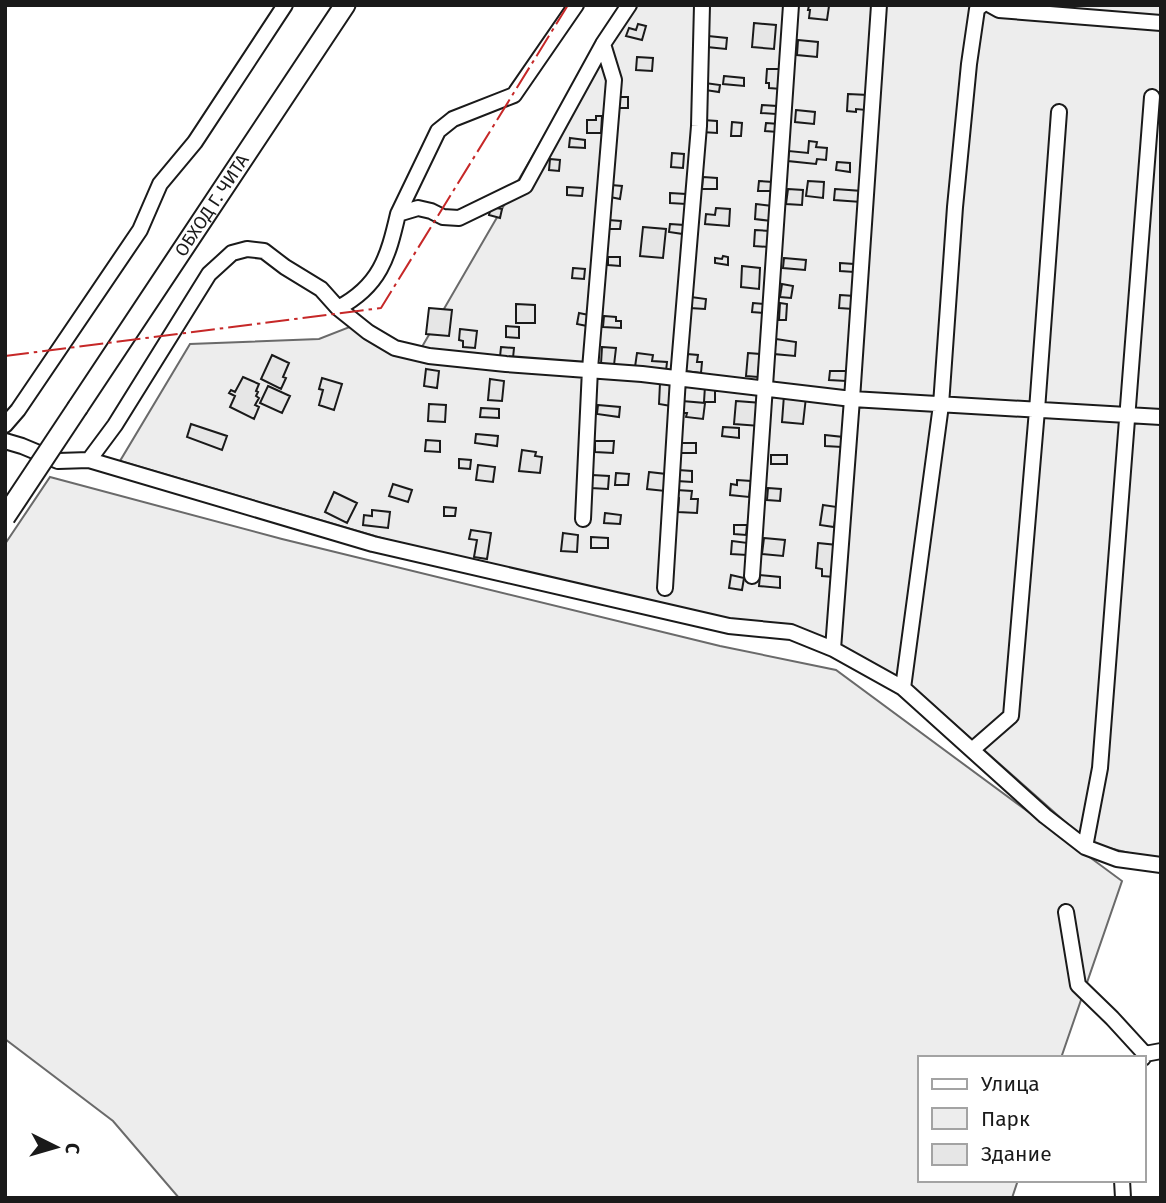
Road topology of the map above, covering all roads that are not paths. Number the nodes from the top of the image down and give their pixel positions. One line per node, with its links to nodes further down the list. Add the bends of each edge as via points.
1 (285, 5): 24 (street, via 195,142 160,184 140,230)
2 (345, 5): 27 (highway, ОБХОД Г. ЧИТА, bridge)
3 (576, 5): 14 (street, via 513,95 453,119 438,131)
4 (629, 5): 11 (street)
5 (702, 5): 17 (street, via 699,126)
6 (791, 5): 18 (street)
7 (879, 5): 19 (street)
8 (982, 5): 20 (street, via 977,9 969,64)
9 (990, 5): 10 (street, via 999,10)
10 (1161, 23)
11 (603, 44): 14 (street, via 525,186 459,218 418,208); 16 (street, via 614,80)
12 (1152, 97): 22 (street)
13 (1059, 112): 21 (street)
14 (398, 214): 15 (street, via 390,250 378,273 362,293)
15 (338, 308): 16 (street, via 395,348 429,356); 26 (street, via 321,289 264,251 232,253 209,274)
16 (590, 369): 17 (street); 28 (street)
17 (678, 378): 18 (street); 30 (street)
18 (766, 390): 19 (street); 29 (street)
19 (852, 399): 20 (street); 31 (street)
20 (941, 405): 21 (street); 32 (street)
21 (1037, 410): 22 (street); 33 (street, via 1011,716)
22 (1128, 415): 23 (street); 34 (street, via 1100,768)
23 (1161, 417)
24 (5, 425)
25 (5, 441): 26 (street, via 58,461)
26 (89, 460): 31 (street, via 373,544 729,626 791,632)
27 (5, 517)
28 (583, 519)
29 (752, 576)
30 (666, 588)
31 (833, 649): 32 (street)
32 (903, 688): 33 (street)
33 (972, 750): 34 (street)
34 (1086, 847): 35 (street, via 1117,859)
35 (1161, 865)
36 (1066, 912): 38 (street, via 1078,985)
37 (1161, 1051): 38 (street)
38 (1144, 1056)

